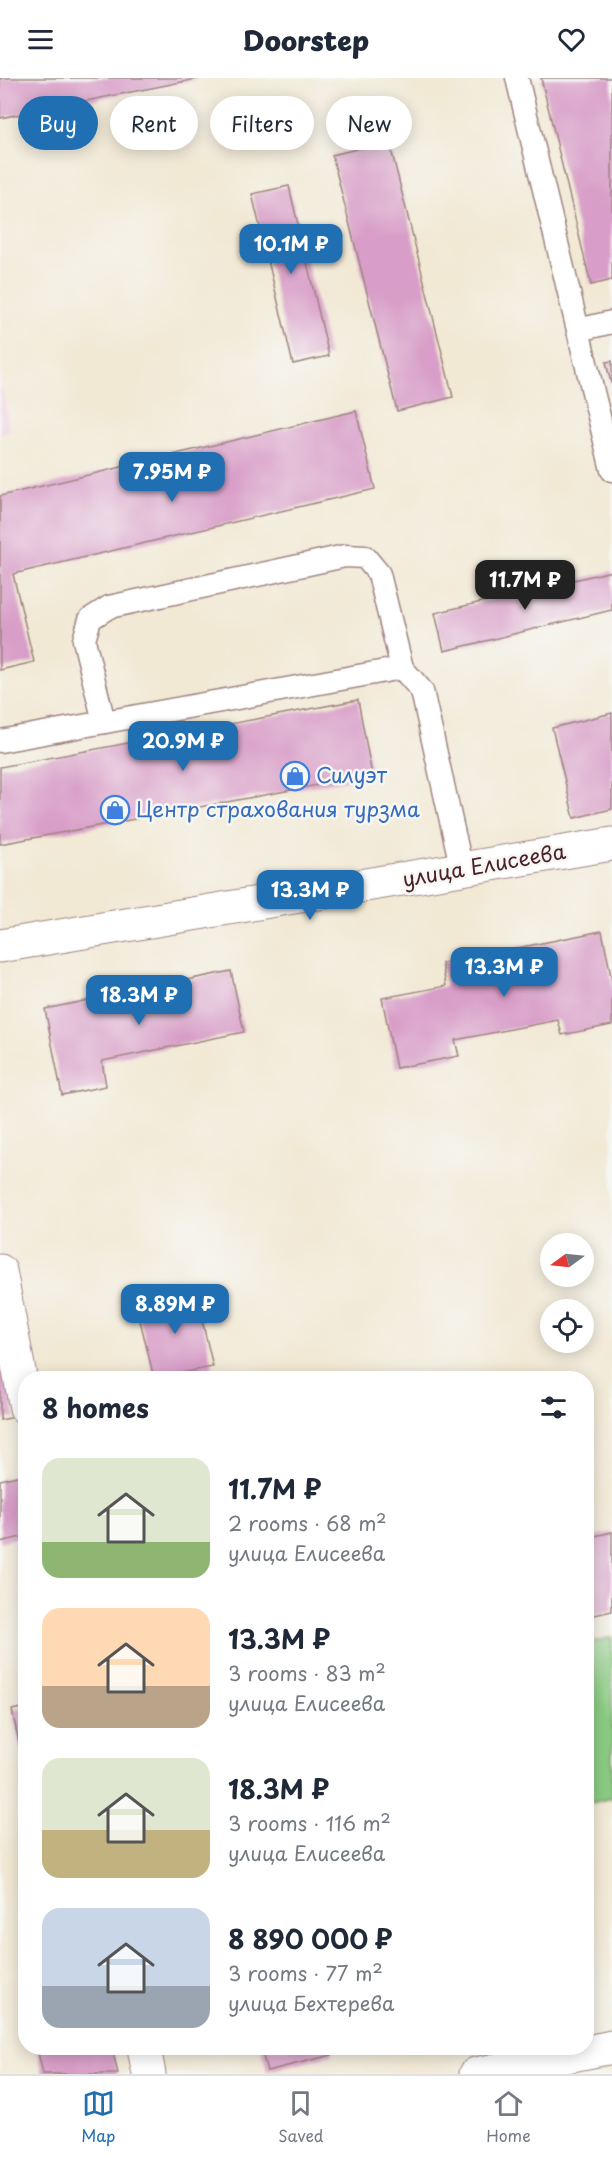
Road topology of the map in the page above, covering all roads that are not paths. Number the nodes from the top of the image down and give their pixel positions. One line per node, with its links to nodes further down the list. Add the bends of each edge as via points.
1 (517, 78): 3 (lane)
2 (612, 322): 3 (lane)
3 (578, 330): 4 (lane)
4 (612, 470)
5 (402, 668): 6 (lane); 6 (lane, via 379,574 365,557 345,556 109,607 90,618 84,640); 9 (lane, via 422,691)
6 (104, 722): 7 (lane)
7 (0, 741)
8 (612, 844): 9 (street, улица Елисеева)
9 (462, 870): 10 (street, улица Елисеева)
10 (0, 946)
11 (0, 1271): 12 (street)
12 (19, 1371)
13 (612, 2047): 14 (street)
14 (594, 2051)
15 (145, 2055): 17 (street)
16 (572, 2055): 18 (street)
17 (149, 2074)
18 (476, 2074)

